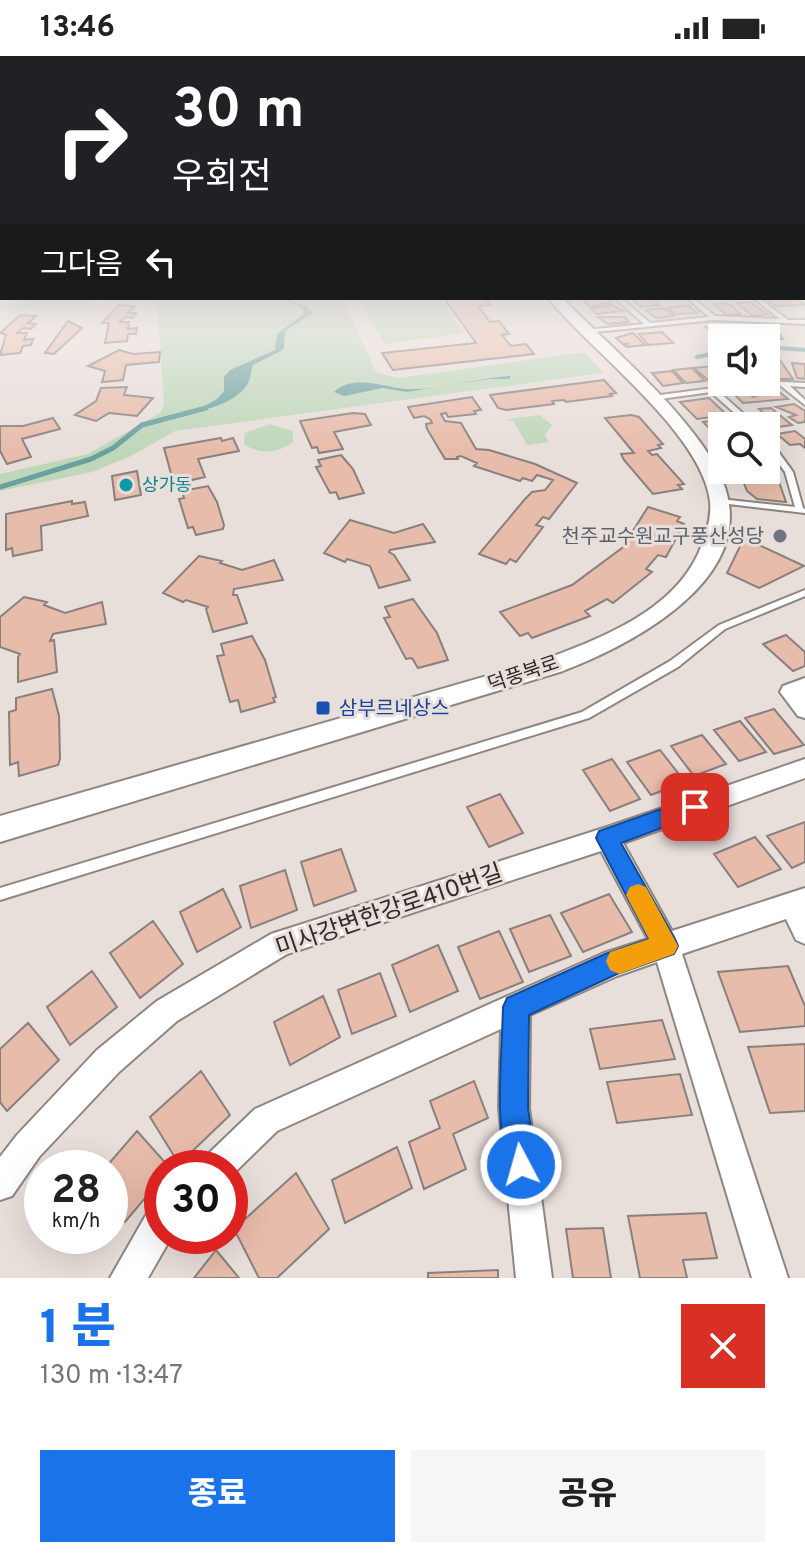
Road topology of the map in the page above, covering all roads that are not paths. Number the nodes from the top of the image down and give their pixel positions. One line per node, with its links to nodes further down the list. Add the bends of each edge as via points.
1 (591, 337): 6 (street)
2 (780, 382): 3 (lane); 7 (lane)
3 (805, 385)
4 (708, 391): 6 (lane)
5 (720, 396): 8 (lane)
6 (653, 398): 12 (street, via 699,452)
7 (805, 403)
8 (737, 412)
9 (780, 461): 10 (lane)
10 (790, 475): 11 (lane); 13 (lane)
11 (805, 476)
12 (720, 501): 13 (lane); 18 (street, 덕풍북로, via 716,535 686,589 635,630 610,642 510,678)
13 (802, 509)
14 (805, 593): 20 (lane, via 722,627 674,664 585,715)
15 (805, 686): 16 (street, via 790,692)
16 (805, 710)
17 (805, 768): 19 (street, 미사강변한강로410번길)
18 (0, 829)
19 (607, 838): 23 (street); 26 (street, 미사강변한강로410번길, via 280,943 226,973 167,1011 108,1061 28,1146)
20 (0, 894)
21 (799, 902): 22 (street); 23 (street)
22 (805, 931)
23 (666, 946): 24 (street); 30 (street)
24 (516, 1007): 25 (street, via 266,1120); 29 (street, via 514,1108)
25 (235, 1150)
26 (0, 1184)
27 (144, 1251): 28 (street)
28 (128, 1278)
29 (534, 1278)
30 (770, 1278)

